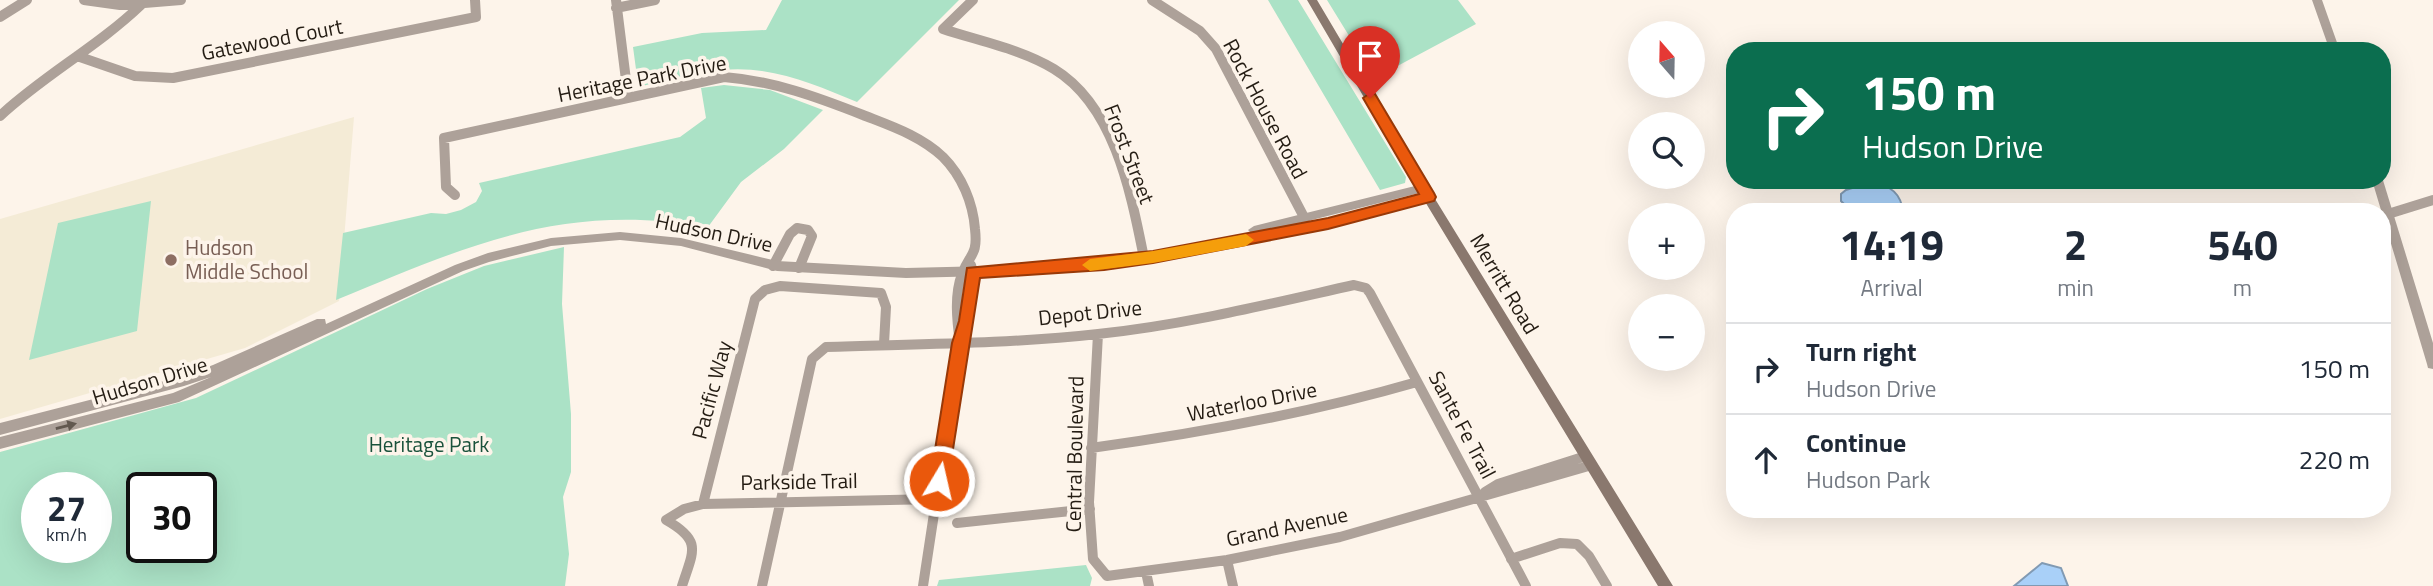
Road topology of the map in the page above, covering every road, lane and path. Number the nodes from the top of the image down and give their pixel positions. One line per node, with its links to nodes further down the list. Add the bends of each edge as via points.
1 (27, 0): 12 (street)
2 (84, 0): 11 (street)
3 (181, 0): 11 (street)
4 (475, 0): 14 (street, Gatewood Court, via 476,17 155,80 125,76)
5 (655, 0): 10 (street)
6 (973, 0): 23 (street, Frost Street, via 943,29 1055,69 1093,105 1131,197)
7 (1152, 0): 21 (street, Rock House Road, via 1200,30 1216,49)
8 (1312, 0): 17 (main road, Merritt Road)
9 (2317, 0): 13 (street)
10 (616, 4): 15 (street)
11 (141, 5): 14 (street)
12 (0, 16)
13 (2332, 42)
14 (77, 56): 16 (street, via 21,95)
15 (628, 96): 18 (street, Heritage Park Drive, via 444,138 446,187); 26 (street, Heritage Park Drive, via 724,77 756,78 790,86 912,135 937,151 958,176 974,210 976,240)
16 (0, 117)
17 (1425, 192): 21 (street, Hudson Drive); 23 (street, Hudson Drive, via 1328,224); 36 (main road, Merritt Road)
18 (455, 195)
19 (2433, 200): 20 (street)
20 (2391, 213)
21 (1305, 219): 23 (street, Hudson Drive)
22 (2391, 224): 31 (street)
23 (1143, 254): 26 (street, Hudson Drive)
24 (776, 262): 25 (street, Hudson Drive); 25 (street, via 797,228 812,236); 33 (street, Hudson Drive, via 701,238 650,229 599,229 525,240 467,257 218,369); 34 (street, Hudson Drive, one-way to 24, via 174,398 430,281 524,248 583,238 654,237)
25 (801, 264): 26 (street, Hudson Drive)
26 (969, 270): 29 (street, Heritage Park Drive, via 967,321)
27 (1360, 286): 28 (street, Depot Drive); 32 (street, Sante Fe Trail, via 1370,293)
28 (1098, 334): 29 (street, Depot Drive); 35 (street, Central Boulevard)
29 (960, 343): 30 (street, Depot Drive); 38 (street, Heritage Park Drive)
30 (884, 344): 39 (street, Depot Drive, via 832,345 812,359); 40 (street, Pacific Way, via 886,307 881,293 780,286 765,290 755,299)
31 (2433, 364)
32 (1417, 382): 35 (street, Waterloo Drive, via 1262,422); 37 (street, Sante Fe Trail)
33 (0, 429)
34 (0, 443)
35 (1091, 448): 41 (street, Central Boulevard)
36 (1589, 460): 37 (street, Grand Avenue, via 1503,492); 54 (main road, Merritt Road)
37 (1478, 496): 43 (street, Grand Avenue, via 1363,531); 44 (street, Sante Fe Trail)
38 (936, 499): 39 (street, Parkside Trail); 49 (street, Heritage Park Drive)
39 (782, 501): 40 (street, Parkside Trail); 48 (street)
40 (703, 504): 47 (street, Parkside Trail, via 666,520 687,531 693,540)
41 (1090, 509): 42 (street); 45 (street, Central Boulevard, via 1093,559)
42 (957, 523)
43 (1227, 559): 46 (street, Grand Avenue); 51 (street)
44 (1511, 559): 52 (street, Sante Fe Trail); 53 (street, via 1560,543 1577,544)
45 (1101, 572): 46 (street, Grand Avenue, via 1116,576)
46 (1146, 572): 50 (street)
47 (682, 586)
48 (762, 586)
49 (923, 586)
50 (1149, 586)
51 (1233, 586)
52 (1525, 586)
53 (1607, 586)
54 (1666, 586)

